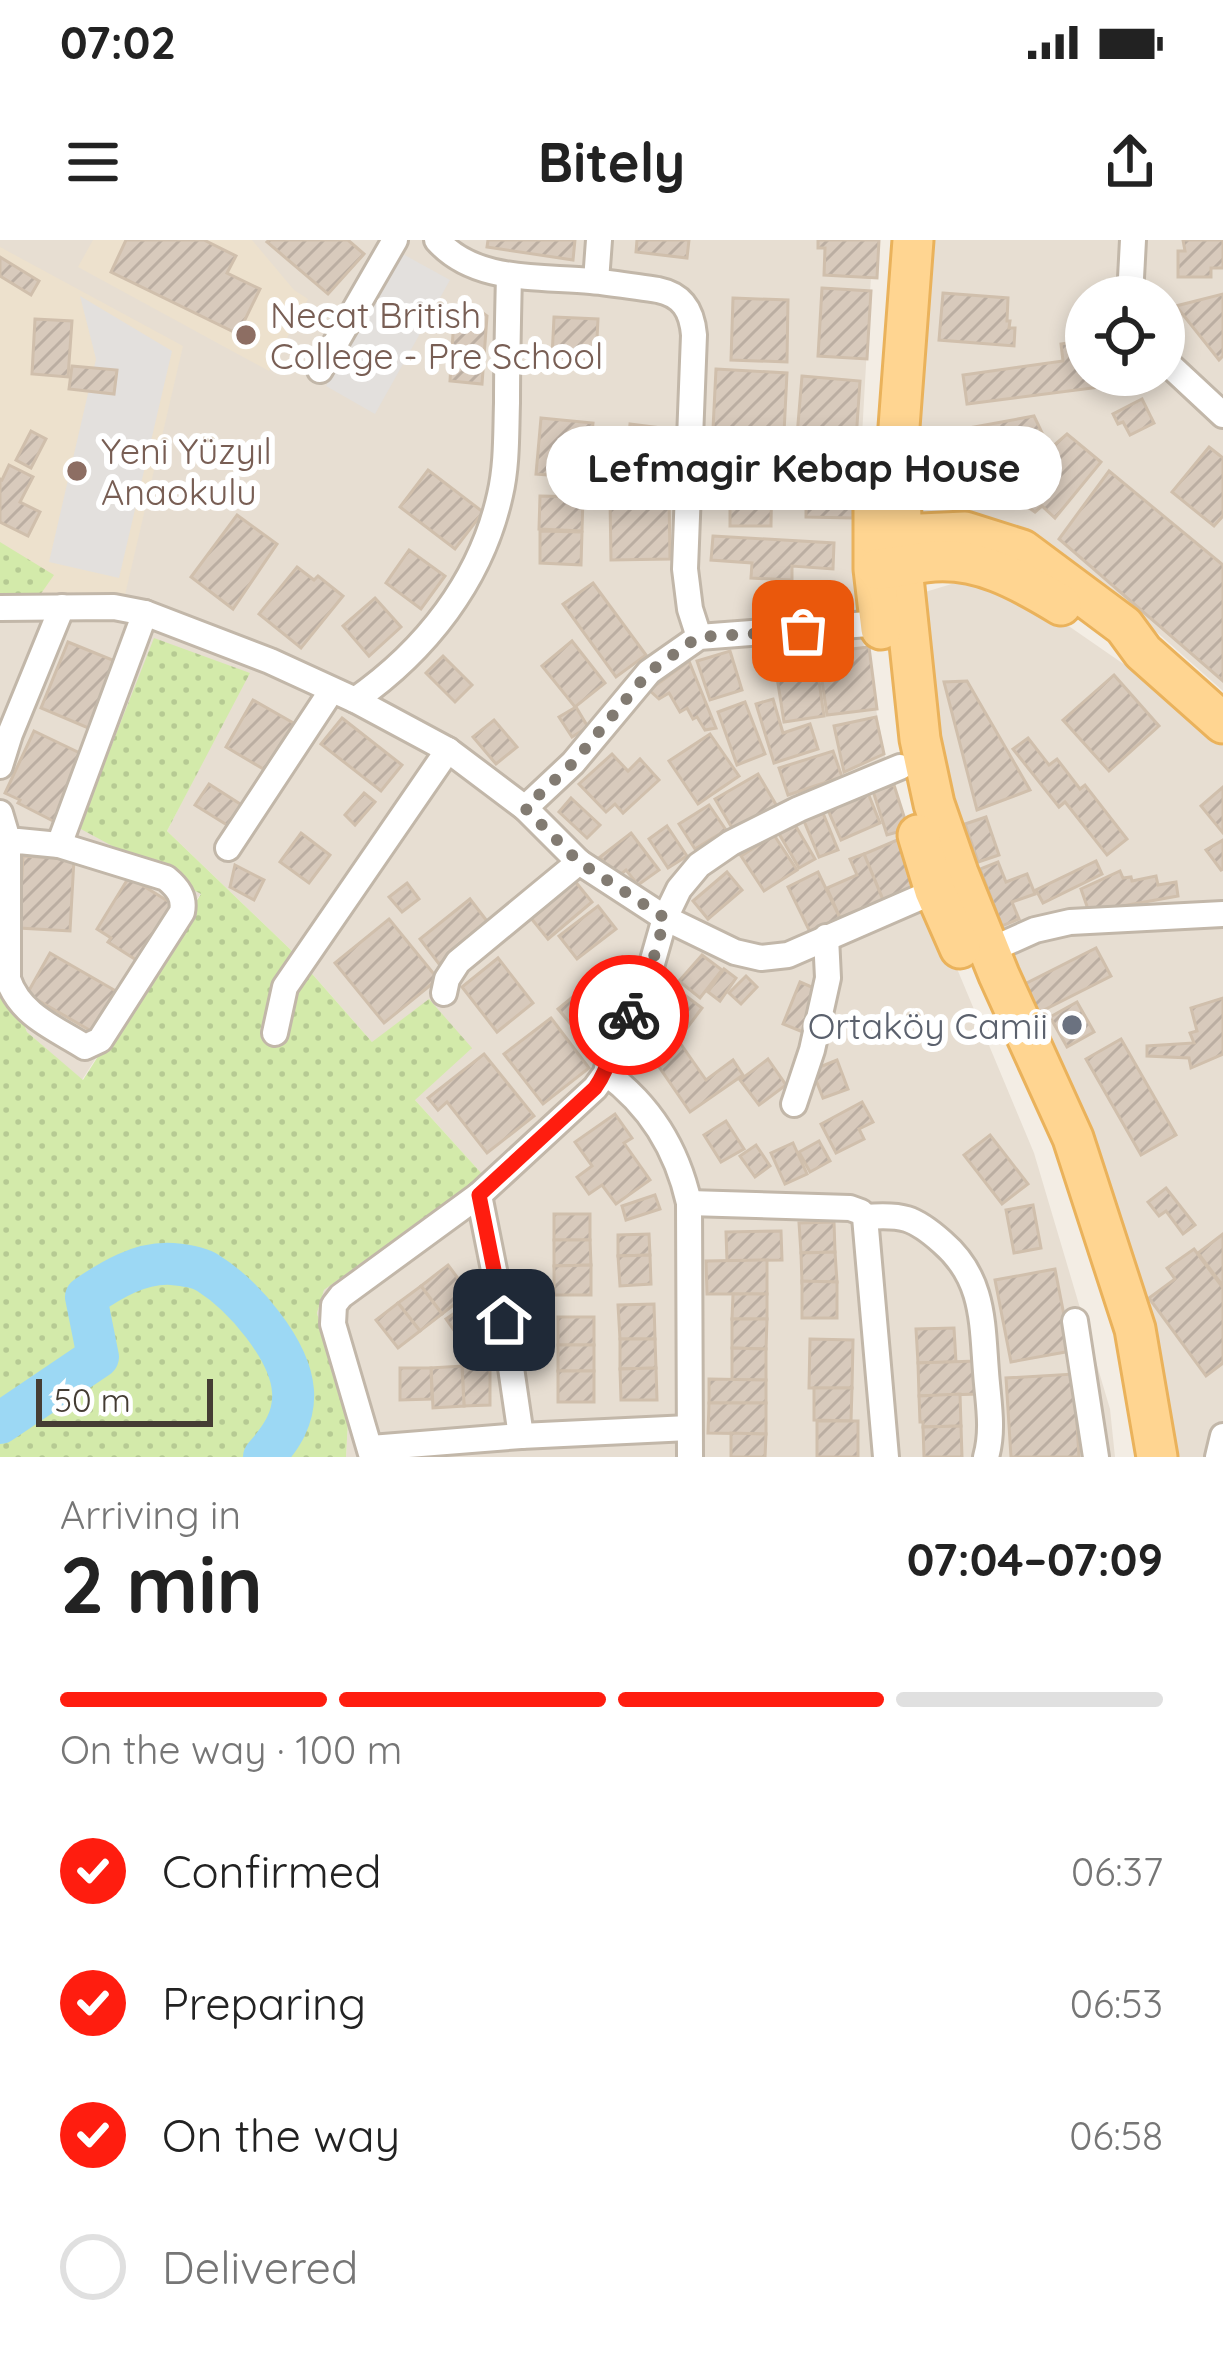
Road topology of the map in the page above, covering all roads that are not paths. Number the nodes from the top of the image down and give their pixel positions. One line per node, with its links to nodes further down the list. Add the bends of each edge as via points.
1 (395, 240): 10 (street)
2 (599, 240): 9 (street)
3 (887, 240): 15 (main road, via 875,420)
4 (913, 240): 13 (main road)
5 (1133, 240): 8 (street)
6 (445, 248): 7 (street)
7 (509, 274): 9 (street); 22 (street, via 506,454 491,527 442,619 404,662)
8 (1131, 276)
9 (596, 281): 20 (street, via 670,293 690,313 685,569)
10 (320, 370)
11 (1185, 380): 12 (street)
12 (1223, 415)
13 (899, 447): 14 (main road, via 916,488); 15 (main road)
14 (965, 532): 15 (main road); 21 (main road, via 1022,550 1124,626)
15 (888, 552): 19 (main road); 21 (main road, via 985,566)
16 (62, 607): 17 (street); 18 (street); 25 (street)
17 (0, 608)
18 (145, 613): 22 (street); 30 (street)
19 (894, 622): 20 (street); 26 (main road); 37 (main road, via 934,804)
20 (698, 637): 27 (street, via 649,672)
21 (1143, 652): 23 (main road)
22 (343, 695): 24 (street); 31 (street)
23 (1223, 724)
24 (448, 750): 27 (street); 39 (street, via 285,988)
25 (0, 766)
26 (900, 767): 33 (main road); 35 (street, via 731,843 699,865)
27 (525, 808): 32 (street)
28 (0, 813): 29 (street)
29 (8, 840): 30 (street); 30 (street, via 11,988 28,1012 86,1048 100,1040 184,903 166,878)
30 (59, 844)
31 (228, 848)
32 (579, 862): 35 (street); 38 (street, via 458,962)
33 (935, 891): 36 (street); 54 (main road, via 1053,1153 1109,1336)
34 (1220, 917): 37 (street, via 1070,922)
35 (665, 918): 36 (street, via 761,958); 40 (street)
36 (826, 937): 41 (street, via 828,978)
37 (988, 951): 55 (main road, via 1072,1138 1135,1329)
38 (445, 993)
39 (275, 1033)
40 (605, 1073): 42 (street); 43 (street, via 659,1126)
41 (794, 1104)
42 (479, 1195): 47 (street); 49 (street, via 334,1305 332,1324)
43 (689, 1203): 44 (street, via 850,1208); 46 (street)
44 (865, 1217): 51 (street); 52 (street, via 899,1214 926,1227 974,1281 992,1437)
45 (1076, 1322): 53 (street)
46 (689, 1428): 47 (street); 50 (street)
47 (521, 1436): 49 (street)
48 (1223, 1436): 56 (street)
49 (371, 1453)
50 (690, 1457)
51 (886, 1457)
52 (986, 1457)
53 (1096, 1457)
54 (1131, 1457)
55 (1157, 1457)
56 (1218, 1457)

